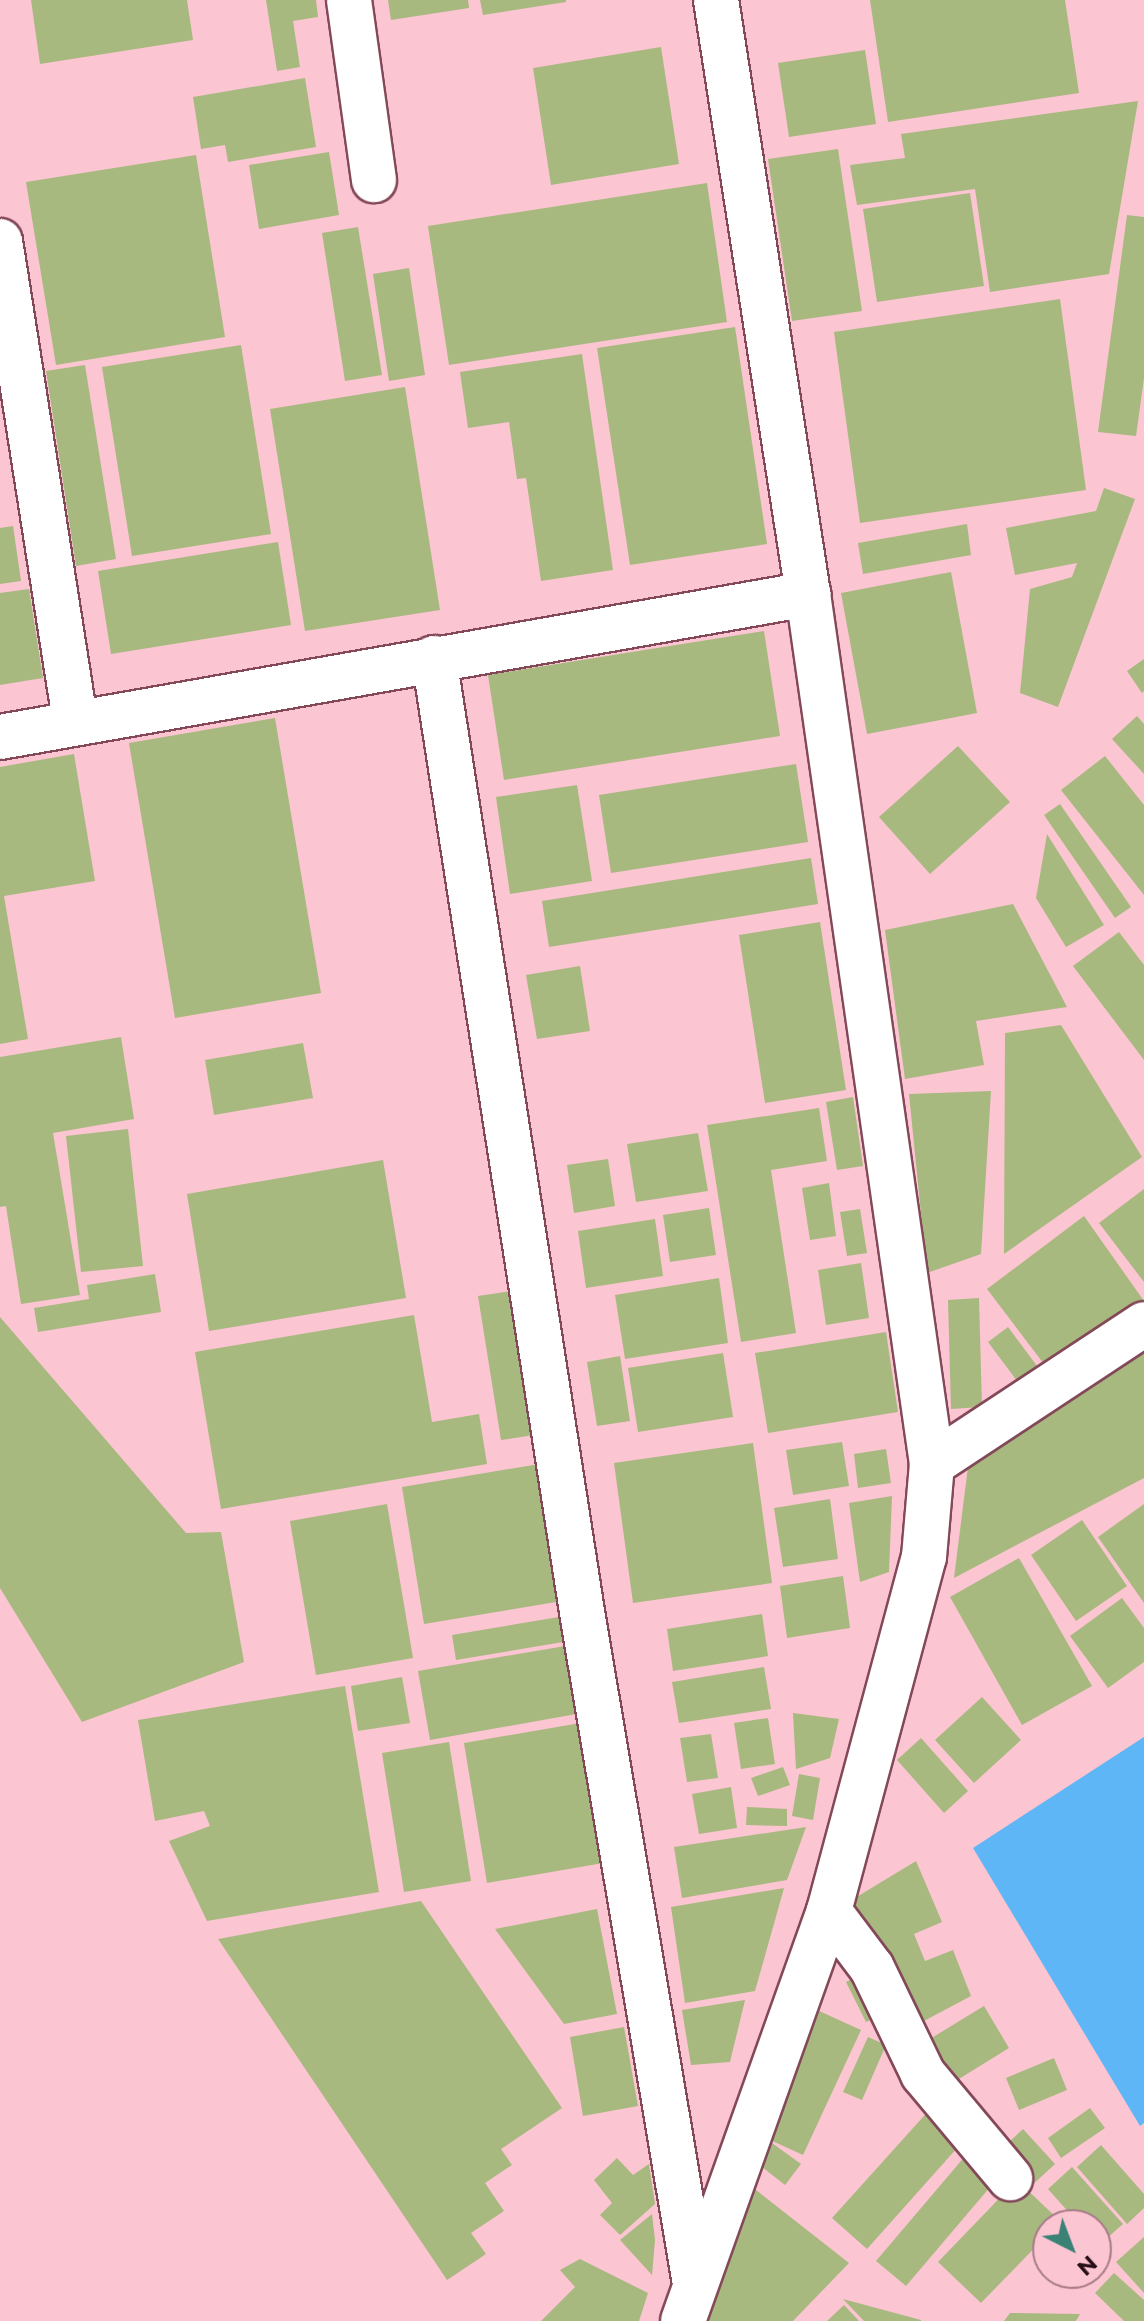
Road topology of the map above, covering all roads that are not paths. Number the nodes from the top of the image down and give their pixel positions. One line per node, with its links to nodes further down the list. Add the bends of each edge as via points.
1 (349, 0): 3 (street)
2 (716, 0): 5 (street)
3 (374, 180)
4 (0, 241): 7 (street)
5 (808, 594): 6 (street); 10 (street)
6 (434, 658): 7 (street); 13 (street)
7 (75, 722): 8 (street)
8 (0, 737)
9 (1144, 1324): 10 (street)
10 (932, 1464): 11 (street, via 924,1557)
11 (829, 1911): 12 (street, via 872,1968 923,2074); 13 (street)
12 (1010, 2178)
13 (689, 2304)

